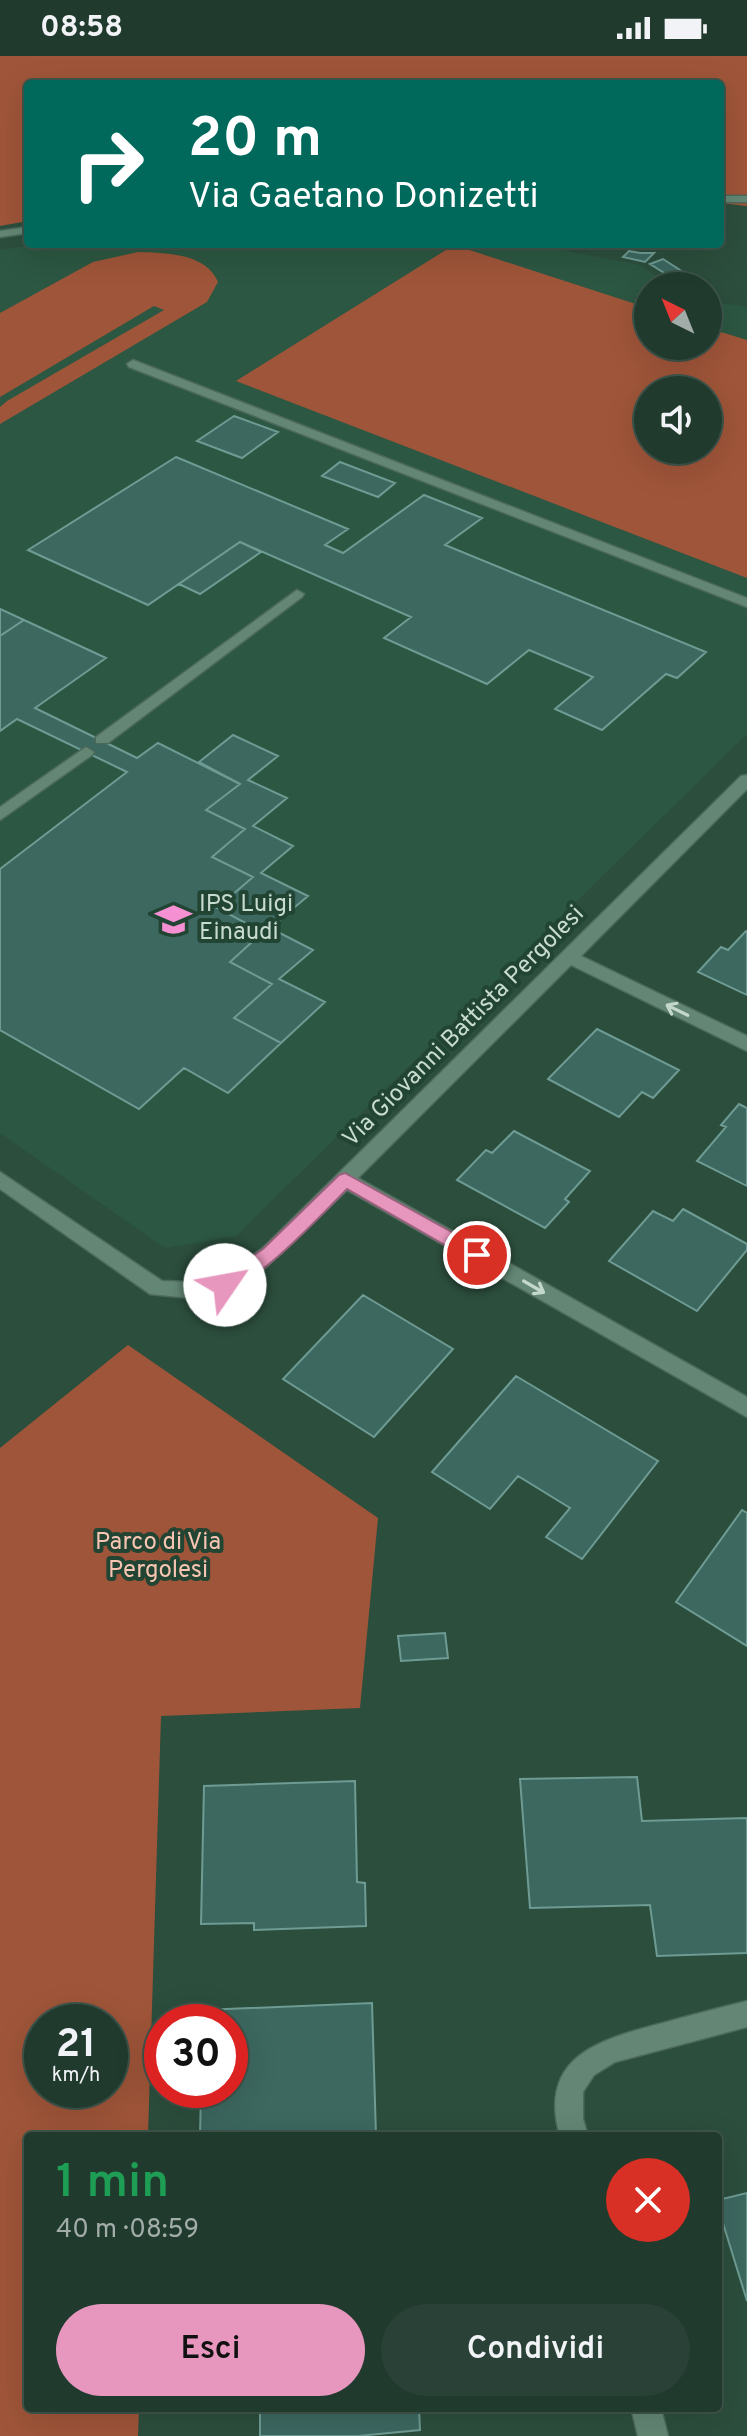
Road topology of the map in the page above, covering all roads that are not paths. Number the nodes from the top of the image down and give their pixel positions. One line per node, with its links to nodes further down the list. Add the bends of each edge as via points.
1 (724, 199): 2 (street)
2 (744, 201)
3 (24, 231): 4 (street)
4 (0, 234)
5 (133, 364): 7 (street)
6 (297, 594): 8 (street)
7 (747, 603)
8 (102, 740)
9 (86, 752): 11 (street)
10 (747, 780): 12 (street, Via Giovanni Battista Pergolesi)
11 (0, 815)
12 (569, 957): 13 (street, one-way to 12); 15 (street, Via Giovanni Battista Pergolesi)
13 (747, 1044)
14 (0, 1179): 15 (street, Via Giovanni Battista Pergolesi, via 157,1288 180,1291 225,1285 246,1273)
15 (345, 1180): 16 (street, one-way to 16)
16 (747, 1408)
17 (747, 2014): 18 (street, via 609,2050 585,2066 570,2088)
18 (573, 2132)
19 (647, 2412): 20 (street)
20 (653, 2436)

